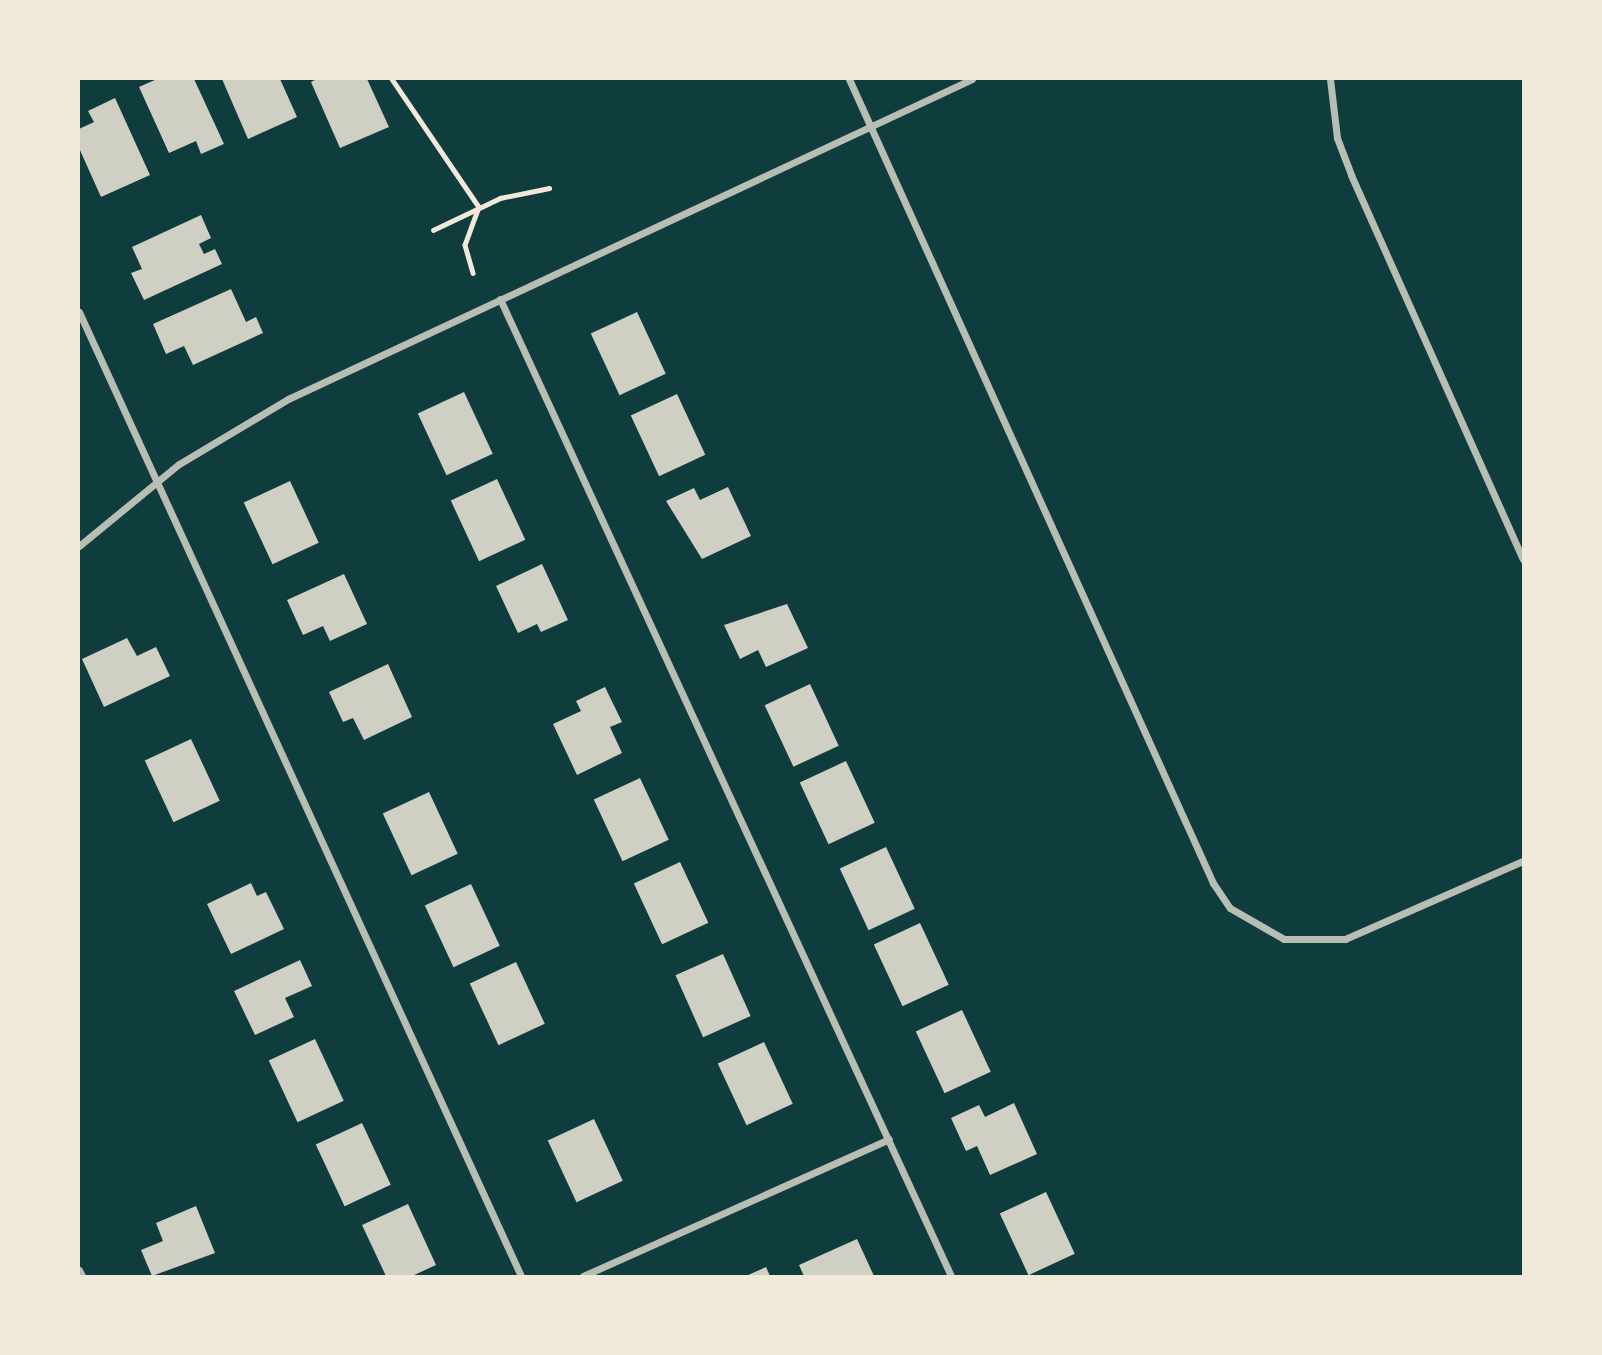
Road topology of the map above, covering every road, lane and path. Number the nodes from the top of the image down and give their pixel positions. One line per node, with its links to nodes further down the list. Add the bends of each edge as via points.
1 (392, 79): 7 (path)
2 (849, 79): 5 (street)
3 (972, 79): 5 (street)
4 (1330, 79): 14 (street, via 1337,138 1351,175)
5 (870, 125): 10 (street); 15 (street, via 1230,908 1255,928 1284,939 1345,939)
6 (549, 188): 7 (path)
7 (479, 207): 8 (path); 9 (path, via 465,245)
8 (433, 230)
9 (473, 273)
10 (500, 299): 12 (street, via 288,399); 16 (street)
11 (79, 312): 12 (street)
12 (155, 481): 13 (street); 19 (street)
13 (79, 546)
14 (1523, 559)
15 (1523, 861)
16 (889, 1139): 20 (street); 21 (street)
17 (79, 1270): 18 (street)
18 (82, 1276)
19 (522, 1276)
20 (583, 1276)
21 (951, 1276)

